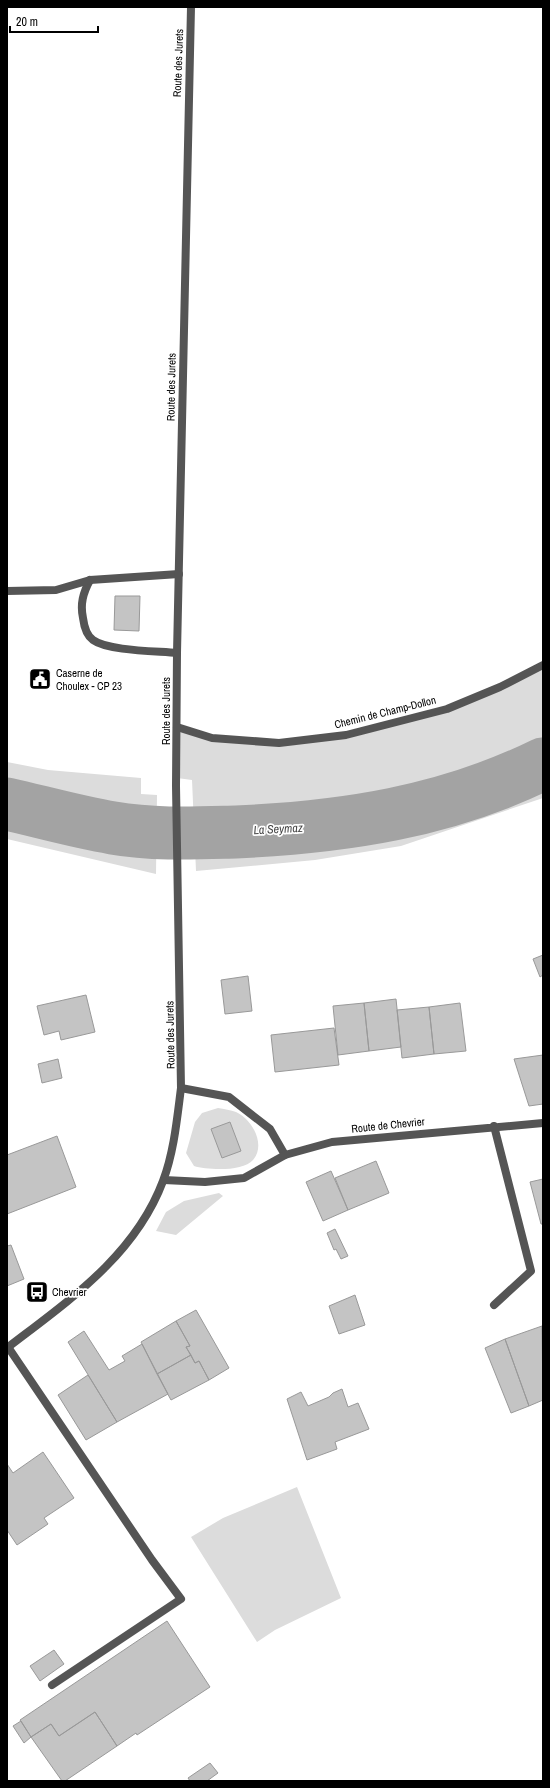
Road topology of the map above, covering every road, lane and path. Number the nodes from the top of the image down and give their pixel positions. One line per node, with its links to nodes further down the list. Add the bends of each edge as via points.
1 (191, 7): 2 (street, Route des Jurets)
2 (179, 574): 3 (street); 5 (street, Route des Jurets)
3 (90, 580): 4 (street, via 56,590); 5 (street, via 83,594 82,613 85,629 91,639 104,646)
4 (7, 591)
5 (177, 653): 7 (street, Route des Jurets)
6 (543, 665): 7 (street, Chemin de Champ-Dollon, via 500,687 447,709 346,735 279,743 212,738)
7 (177, 727): 8 (street, Route des Jurets)
8 (181, 1088): 11 (street, via 229,1097 270,1129); 12 (street, Route des Jurets, via 175,1134)
9 (543, 1123): 10 (street, Route de Chevrier)
10 (494, 1126): 11 (street, Route de Chevrier, via 332,1142); 13 (street, via 531,1272)
11 (285, 1155): 12 (street, Route de Chevrier, via 244,1178 206,1182)
12 (164, 1180): 14 (street, Route des Jurets, via 150,1210 119,1254 89,1283)
13 (494, 1305)
14 (8, 1347): 15 (street, via 181,1599)
15 (52, 1685)

